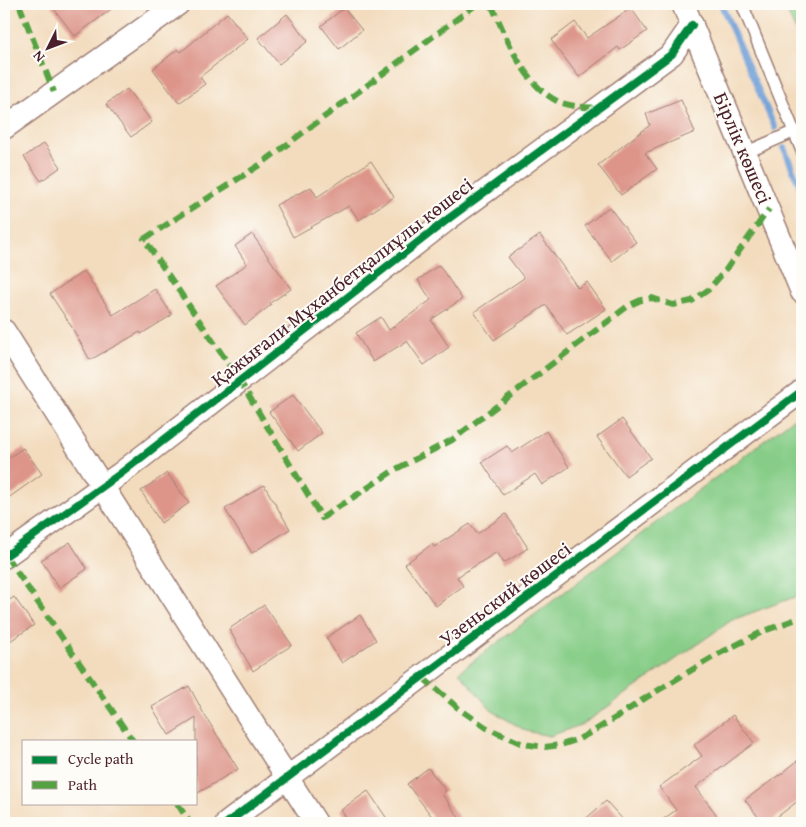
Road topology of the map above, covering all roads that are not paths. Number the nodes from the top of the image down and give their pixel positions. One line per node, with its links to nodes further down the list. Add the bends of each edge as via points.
1 (178, 4): 5 (street)
2 (683, 4): 4 (street, Бірлік көшесі)
3 (742, 4): 6 (lane)
4 (692, 24): 8 (street, Бірлік көшесі); 12 (street, Қажығали Мұханбетқалиұлы көшесі, via 672,54 448,219)
5 (4, 128)
6 (794, 132): 7 (lane); 8 (lane)
7 (802, 151)
8 (745, 153): 9 (street, Бірлік көшесі)
9 (802, 292)
10 (4, 331): 12 (street)
11 (802, 391): 14 (street, Узеньский көшесі)
12 (103, 486): 13 (street, Қажығали Мұханбетқалиұлы көшесі); 14 (street)
13 (4, 557)
14 (288, 778): 15 (street, Узеньский көшесі); 16 (street)
15 (227, 823)
16 (316, 823)

